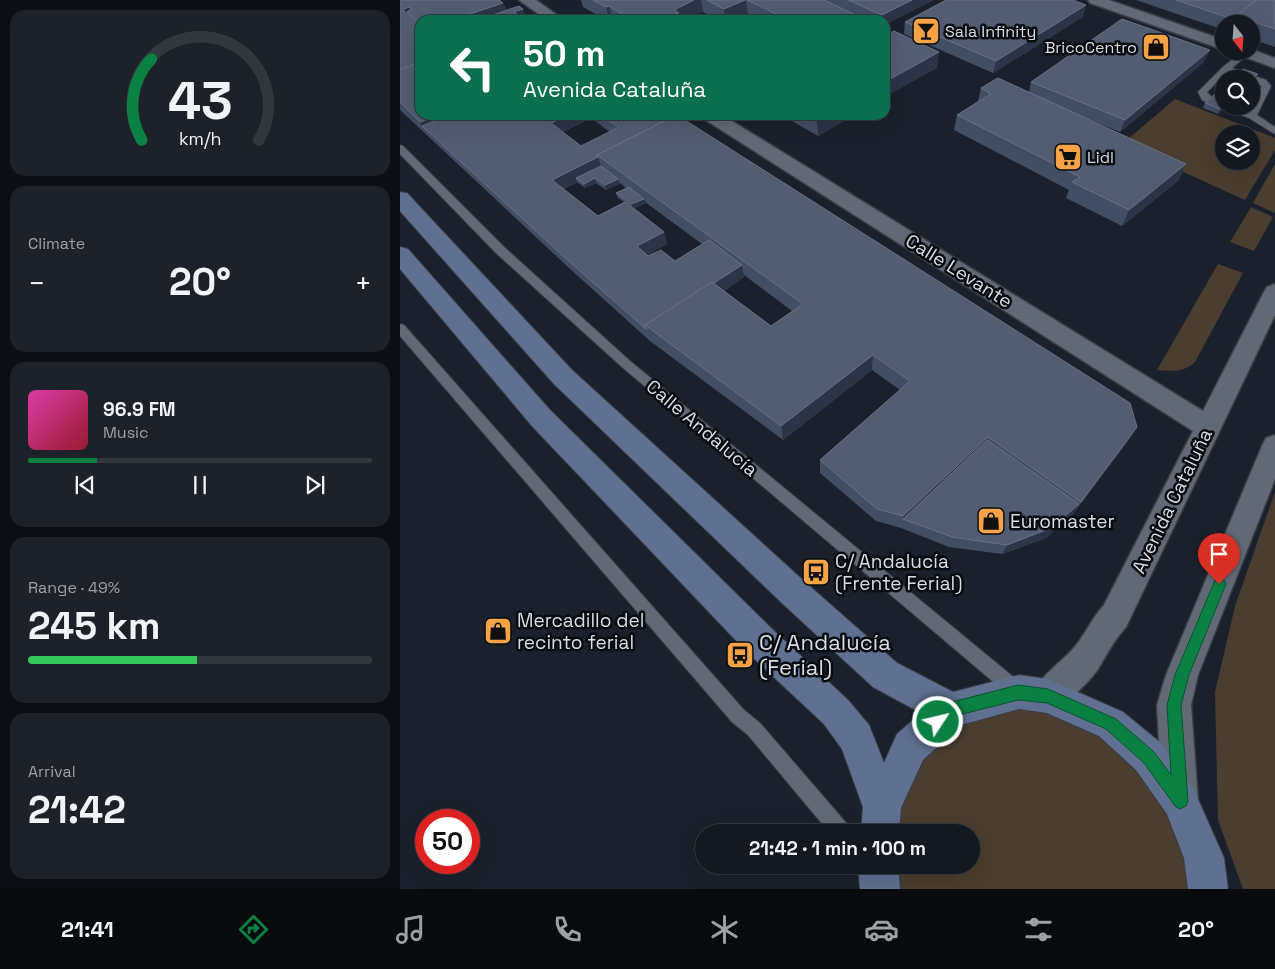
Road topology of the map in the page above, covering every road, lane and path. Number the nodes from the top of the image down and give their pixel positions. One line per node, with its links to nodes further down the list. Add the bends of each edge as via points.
1 (526, 0): 4 (street)
2 (1095, 0): 6 (street)
3 (555, 3): 4 (street)
4 (539, 9): 5 (street)
5 (549, 15)
6 (1215, 42)
7 (1260, 58): 9 (street)
8 (1236, 60): 10 (lane)
9 (1275, 63)
10 (1226, 70)
11 (1215, 80): 14 (lane, via 1202,92)
12 (1260, 81): 13 (lane, via 1267,86)
13 (1260, 100)
14 (1211, 101)
15 (1249, 115): 16 (lane)
16 (1252, 116): 18 (lane)
17 (718, 120): 24 (street, Calle Levante)
18 (1275, 130)
19 (400, 148): 26 (lane, Calle Andalucía, via 500,250 626,364)
20 (400, 198): 27 (main road, via 563,377 794,593 885,675)
21 (400, 254): 29 (main road, via 541,418 766,646 836,712 856,738)
22 (1275, 292): 24 (street, Avenida Cataluña)
23 (400, 328): 30 (lane)
24 (1208, 427): 26 (street, Avenida Cataluña, via 1115,616 1085,660)
25 (1274, 453): 28 (street, via 1177,691 1174,705)
26 (1033, 694): 27 (main road); 28 (main road, via 1111,724 1149,758)
27 (952, 710): 29 (main road, via 910,747)
28 (1180, 801): 31 (main road, via 1204,858)
29 (881, 820)
30 (834, 824)
31 (1208, 889)

